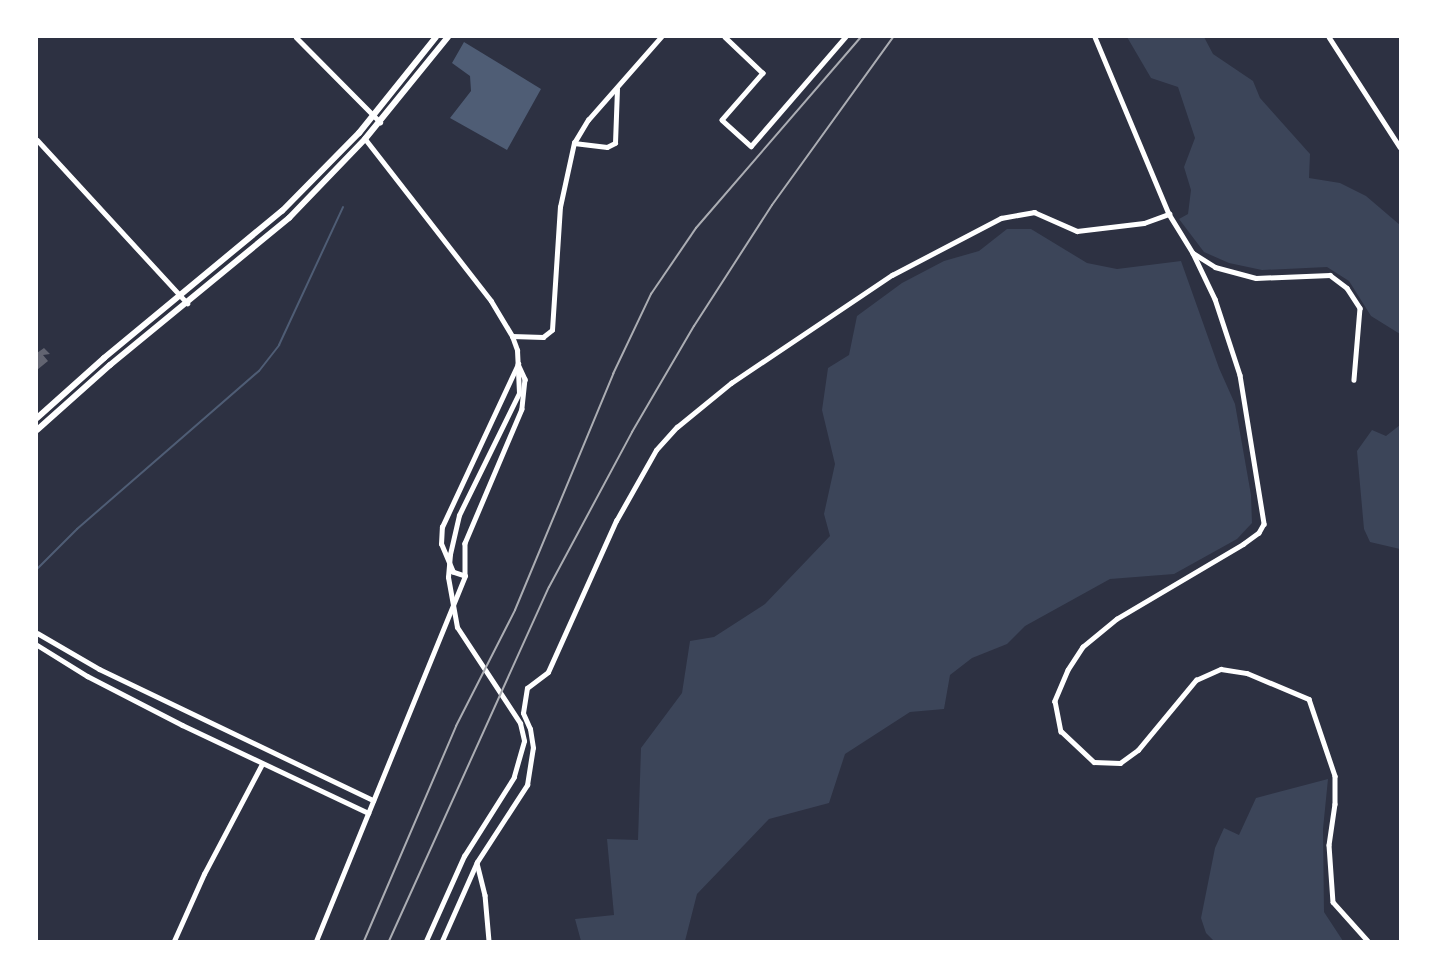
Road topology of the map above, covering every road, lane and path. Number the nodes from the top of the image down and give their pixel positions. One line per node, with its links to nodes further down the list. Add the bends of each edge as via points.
1 (296, 37): 10 (street)
2 (436, 37): 10 (main road)
3 (448, 37): 11 (main road)
4 (661, 37): 9 (street)
5 (725, 37): 6 (street, via 763,73 722,120 751,146)
6 (845, 37)
7 (1095, 37): 16 (street)
8 (1329, 37): 15 (street)
9 (617, 87): 14 (street); 14 (street, via 615,144)
10 (373, 116): 11 (street); 18 (main road, via 282,211)
11 (380, 122): 12 (main road)
12 (365, 139): 19 (main road, via 289,218); 20 (street, via 491,301)
13 (37, 141): 18 (street)
14 (574, 143): 20 (street, via 560,207 552,330 543,337)
15 (1400, 147)
16 (1169, 214): 17 (street); 32 (street, via 1144,223 1077,231 1034,212 1001,218 892,275 731,383 677,427 656,450 616,521 548,672 527,688 523,713 533,748 527,785)
17 (1193, 253): 22 (street, via 1215,267 1256,278 1330,275 1347,288 1360,308); 38 (street, via 1215,299 1240,374 1264,524 1244,544 1117,619 1083,647 1055,701 1061,731 1094,762 1121,763 1138,750 1196,680 1221,669 1247,673 1309,699 1335,776 1329,845 1333,902)
18 (180, 296): 19 (street); 23 (main road)
19 (187, 303): 24 (main road)
20 (512, 336): 21 (street)
21 (518, 364): 25 (street, via 525,379 522,409 472,521 465,543); 25 (street, via 442,527 442,544 453,572); 31 (street, via 519,393 459,515 450,554 450,596 457,627 520,723 524,741 514,777)
22 (1354, 380)
23 (37, 418)
24 (37, 430)
25 (465, 576): 29 (street)
26 (37, 633): 29 (street, via 99,669)
27 (37, 645): 28 (street, via 86,676)
28 (262, 764): 30 (street); 33 (street)
29 (373, 800): 30 (street)
30 (368, 813): 34 (street)
31 (464, 856): 35 (street)
32 (477, 862): 36 (street); 37 (street)
33 (174, 941)
34 (316, 941)
35 (426, 941)
36 (442, 941)
37 (489, 941)
38 (1368, 941)

